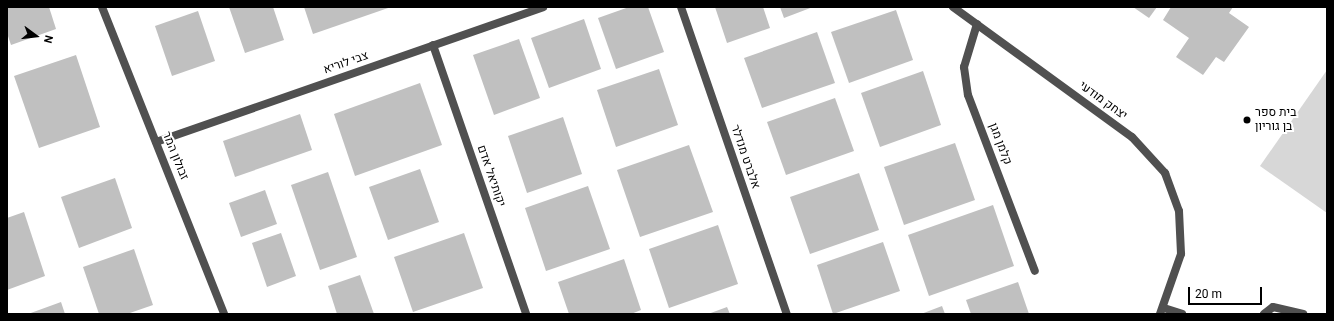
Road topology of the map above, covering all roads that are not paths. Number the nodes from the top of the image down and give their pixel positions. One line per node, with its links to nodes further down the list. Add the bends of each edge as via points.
1 (102, 7): 7 (street, זבולון המר)
2 (543, 7): 6 (street, צבי לוריא)
3 (681, 7): 12 (street, אלברט מנדלר)
4 (953, 7): 5 (street, יצחק מודעי)
5 (977, 24): 8 (street, קלמן מגן, via 964,67 968,95); 9 (street, יצחק מודעי, via 1132,137 1165,173 1179,211 1181,254)
6 (433, 45): 7 (street, צבי לוריא); 11 (street, יקותיאל אדם)
7 (156, 142): 10 (street, זבולון המר)
8 (1035, 271)
9 (1162, 311): 13 (street)
10 (224, 314)
11 (526, 314)
12 (787, 314)
13 (1182, 314)
14 (1264, 314): 15 (street, via 1272,307)
15 (1303, 314)

